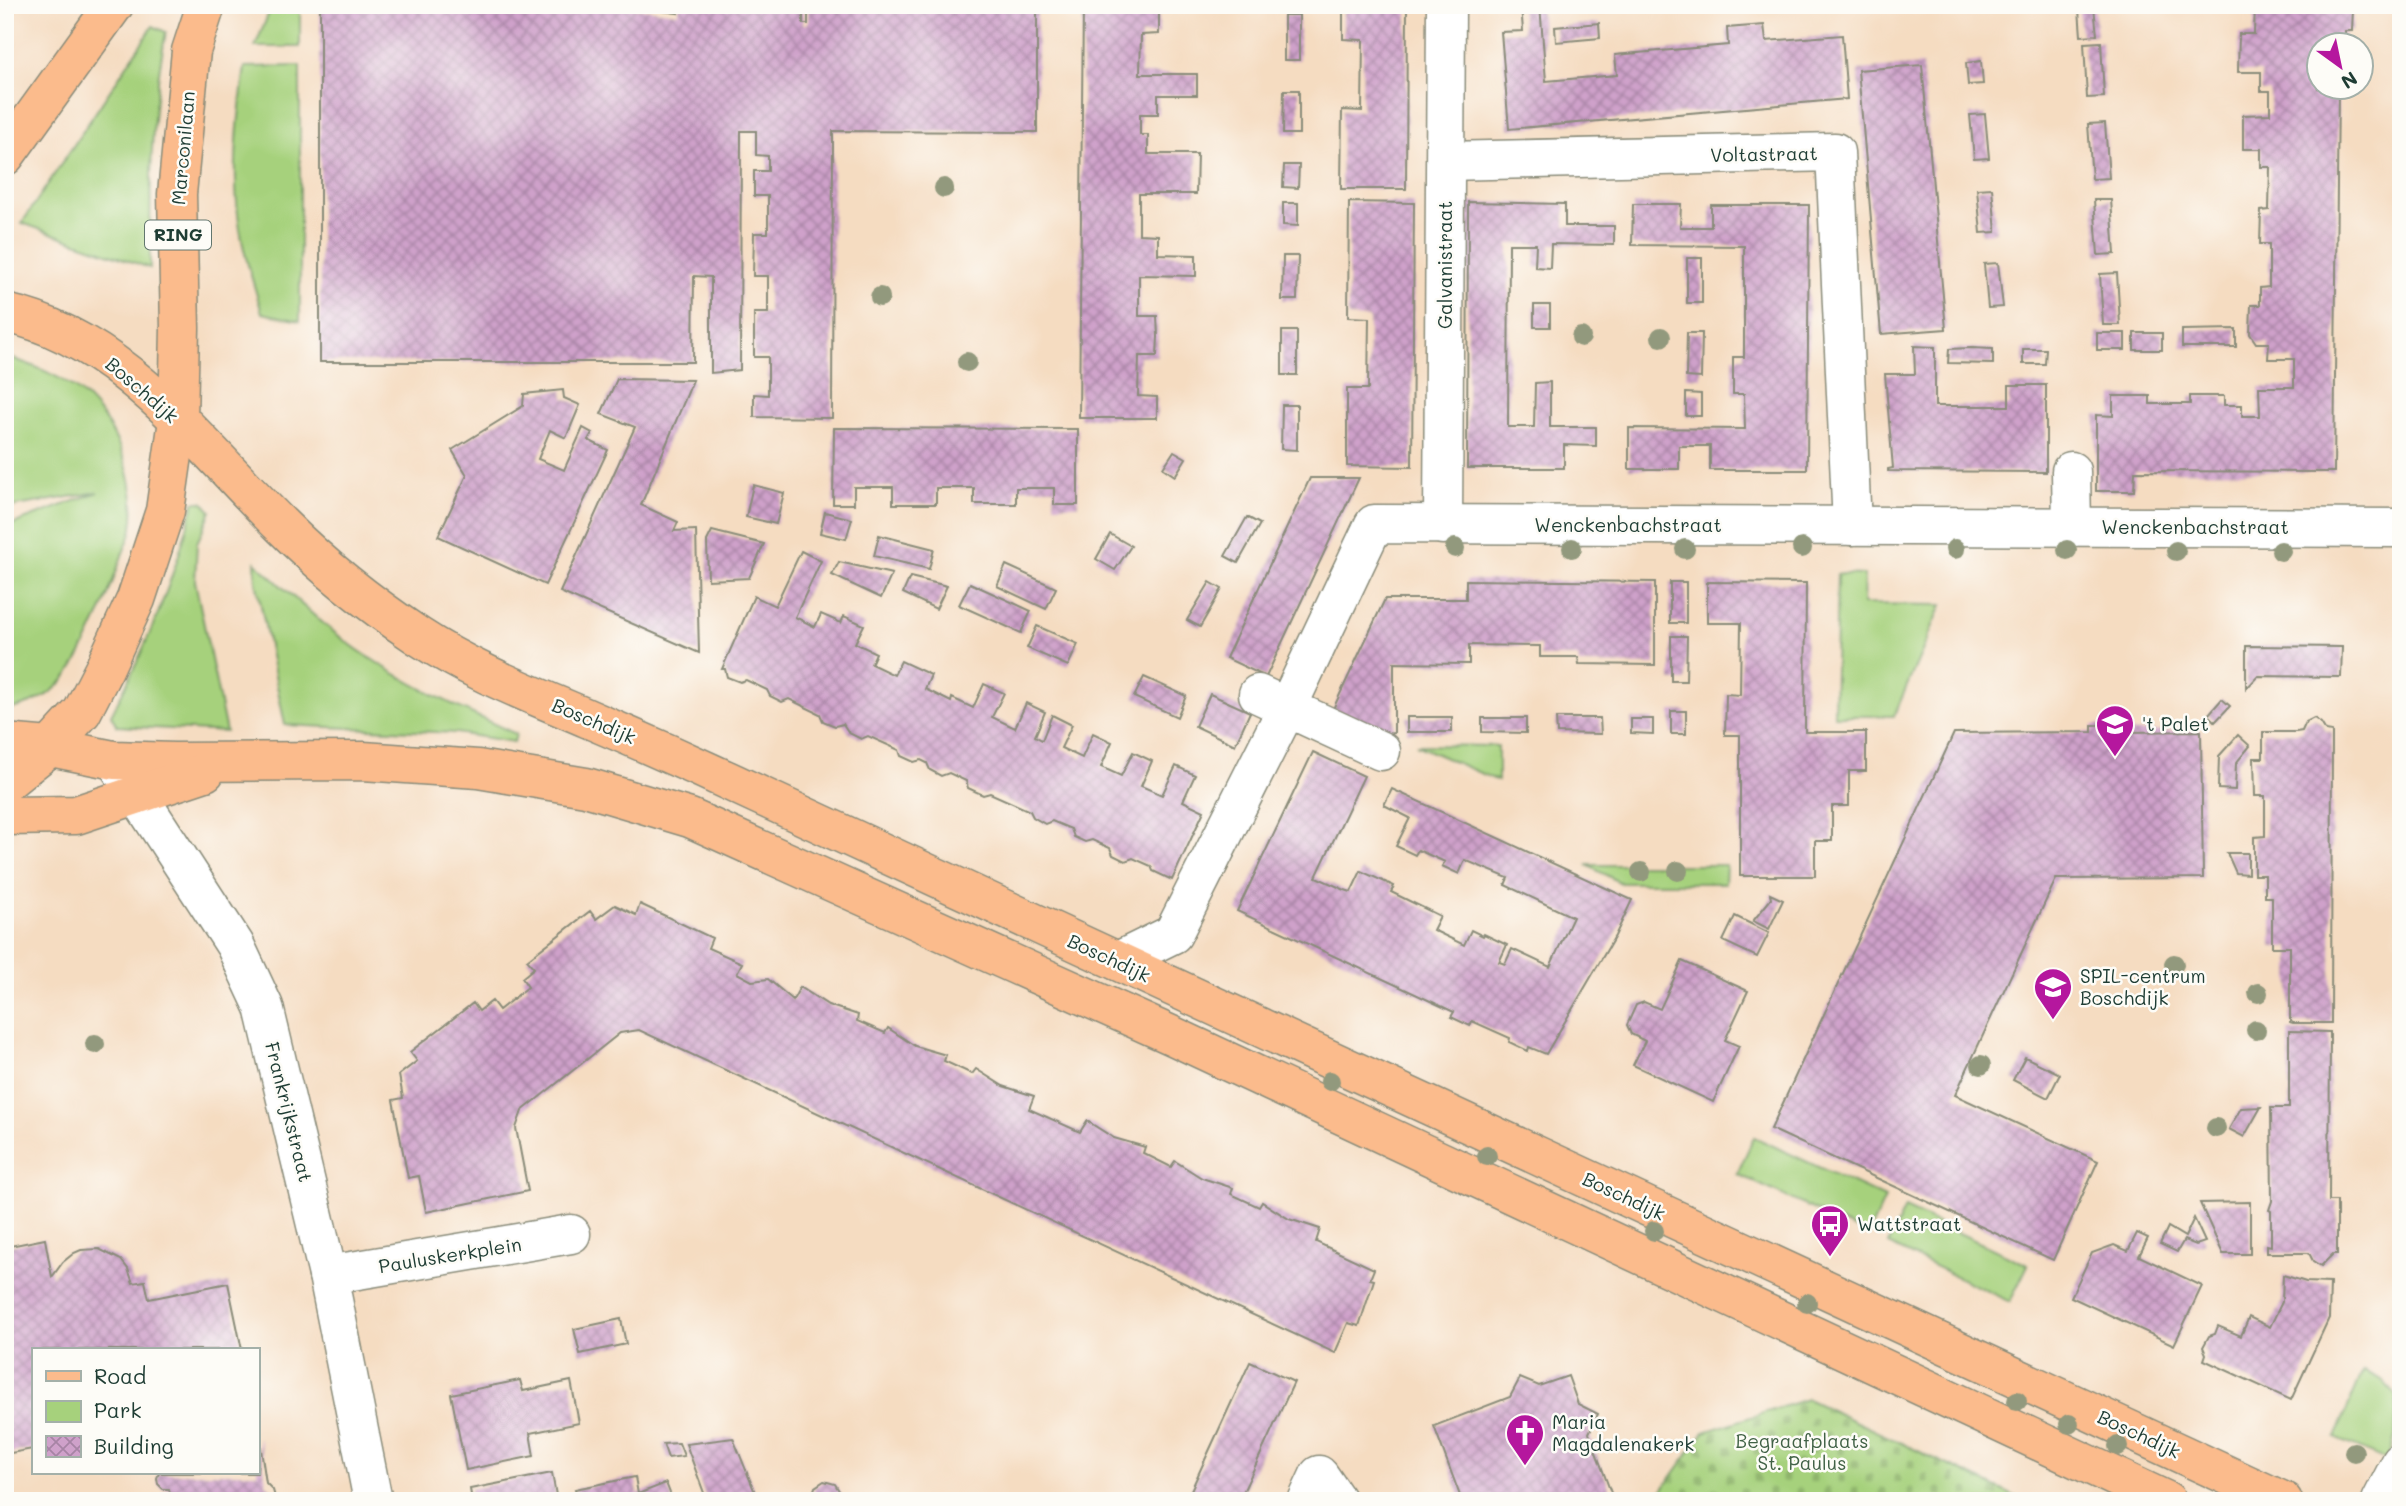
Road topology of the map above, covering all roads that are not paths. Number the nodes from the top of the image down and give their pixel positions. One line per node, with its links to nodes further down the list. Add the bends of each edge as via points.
1 (114, 5): 4 (main road)
2 (206, 5): 7 (main road, Marconilaan / RING, via 191,51 177,194)
3 (1446, 5): 5 (street, Galvanistraat)
4 (5, 156)
5 (1446, 161): 9 (street, Galvanistraat); 10 (street, Voltastraat, via 1835,152)
6 (5, 313): 7 (main road, Boschdijk, via 68,334 118,365)
7 (178, 420): 15 (main road, RING, via 165,511 136,599 82,712); 22 (main road, Boschdijk, via 282,526 338,576 419,636 493,678 654,747)
8 (2071, 471): 11 (street)
9 (1443, 524): 10 (street, Wenckenbachstraat); 13 (street, Wenckenbachstraat, via 1374,524)
10 (1852, 526): 11 (street, Wenckenbachstraat)
11 (2072, 527): 12 (street, Wenckenbachstraat)
12 (2401, 528)
13 (1273, 701): 16 (street); 22 (street, Wenckenbachstraat, via 1173,934)
14 (5, 743): 15 (main road)
15 (50, 747): 17 (main road); 19 (main road, RING)
16 (1381, 751)
17 (114, 760): 18 (main road); 20 (street, Frankrijkstraat)
18 (237, 762): 20 (main road); 29 (main road, via 363,761 478,769 586,787 691,818 1184,1041)
19 (5, 783)
20 (137, 795): 21 (main road, via 76,815); 24 (street, Frankrijkstraat, via 235,945 264,1007)
21 (5, 816)
22 (1118, 961): 30 (main road, Boschdijk)
23 (571, 1234): 24 (street, Pauluskerkplein)
24 (328, 1275): 26 (street, Frankrijkstraat)
25 (2401, 1462): 31 (street)
26 (373, 1501)
27 (1307, 1501): 28 (street, via 1319,1475)
28 (1337, 1501)
29 (2166, 1501)
30 (2283, 1501)
31 (2381, 1501)

